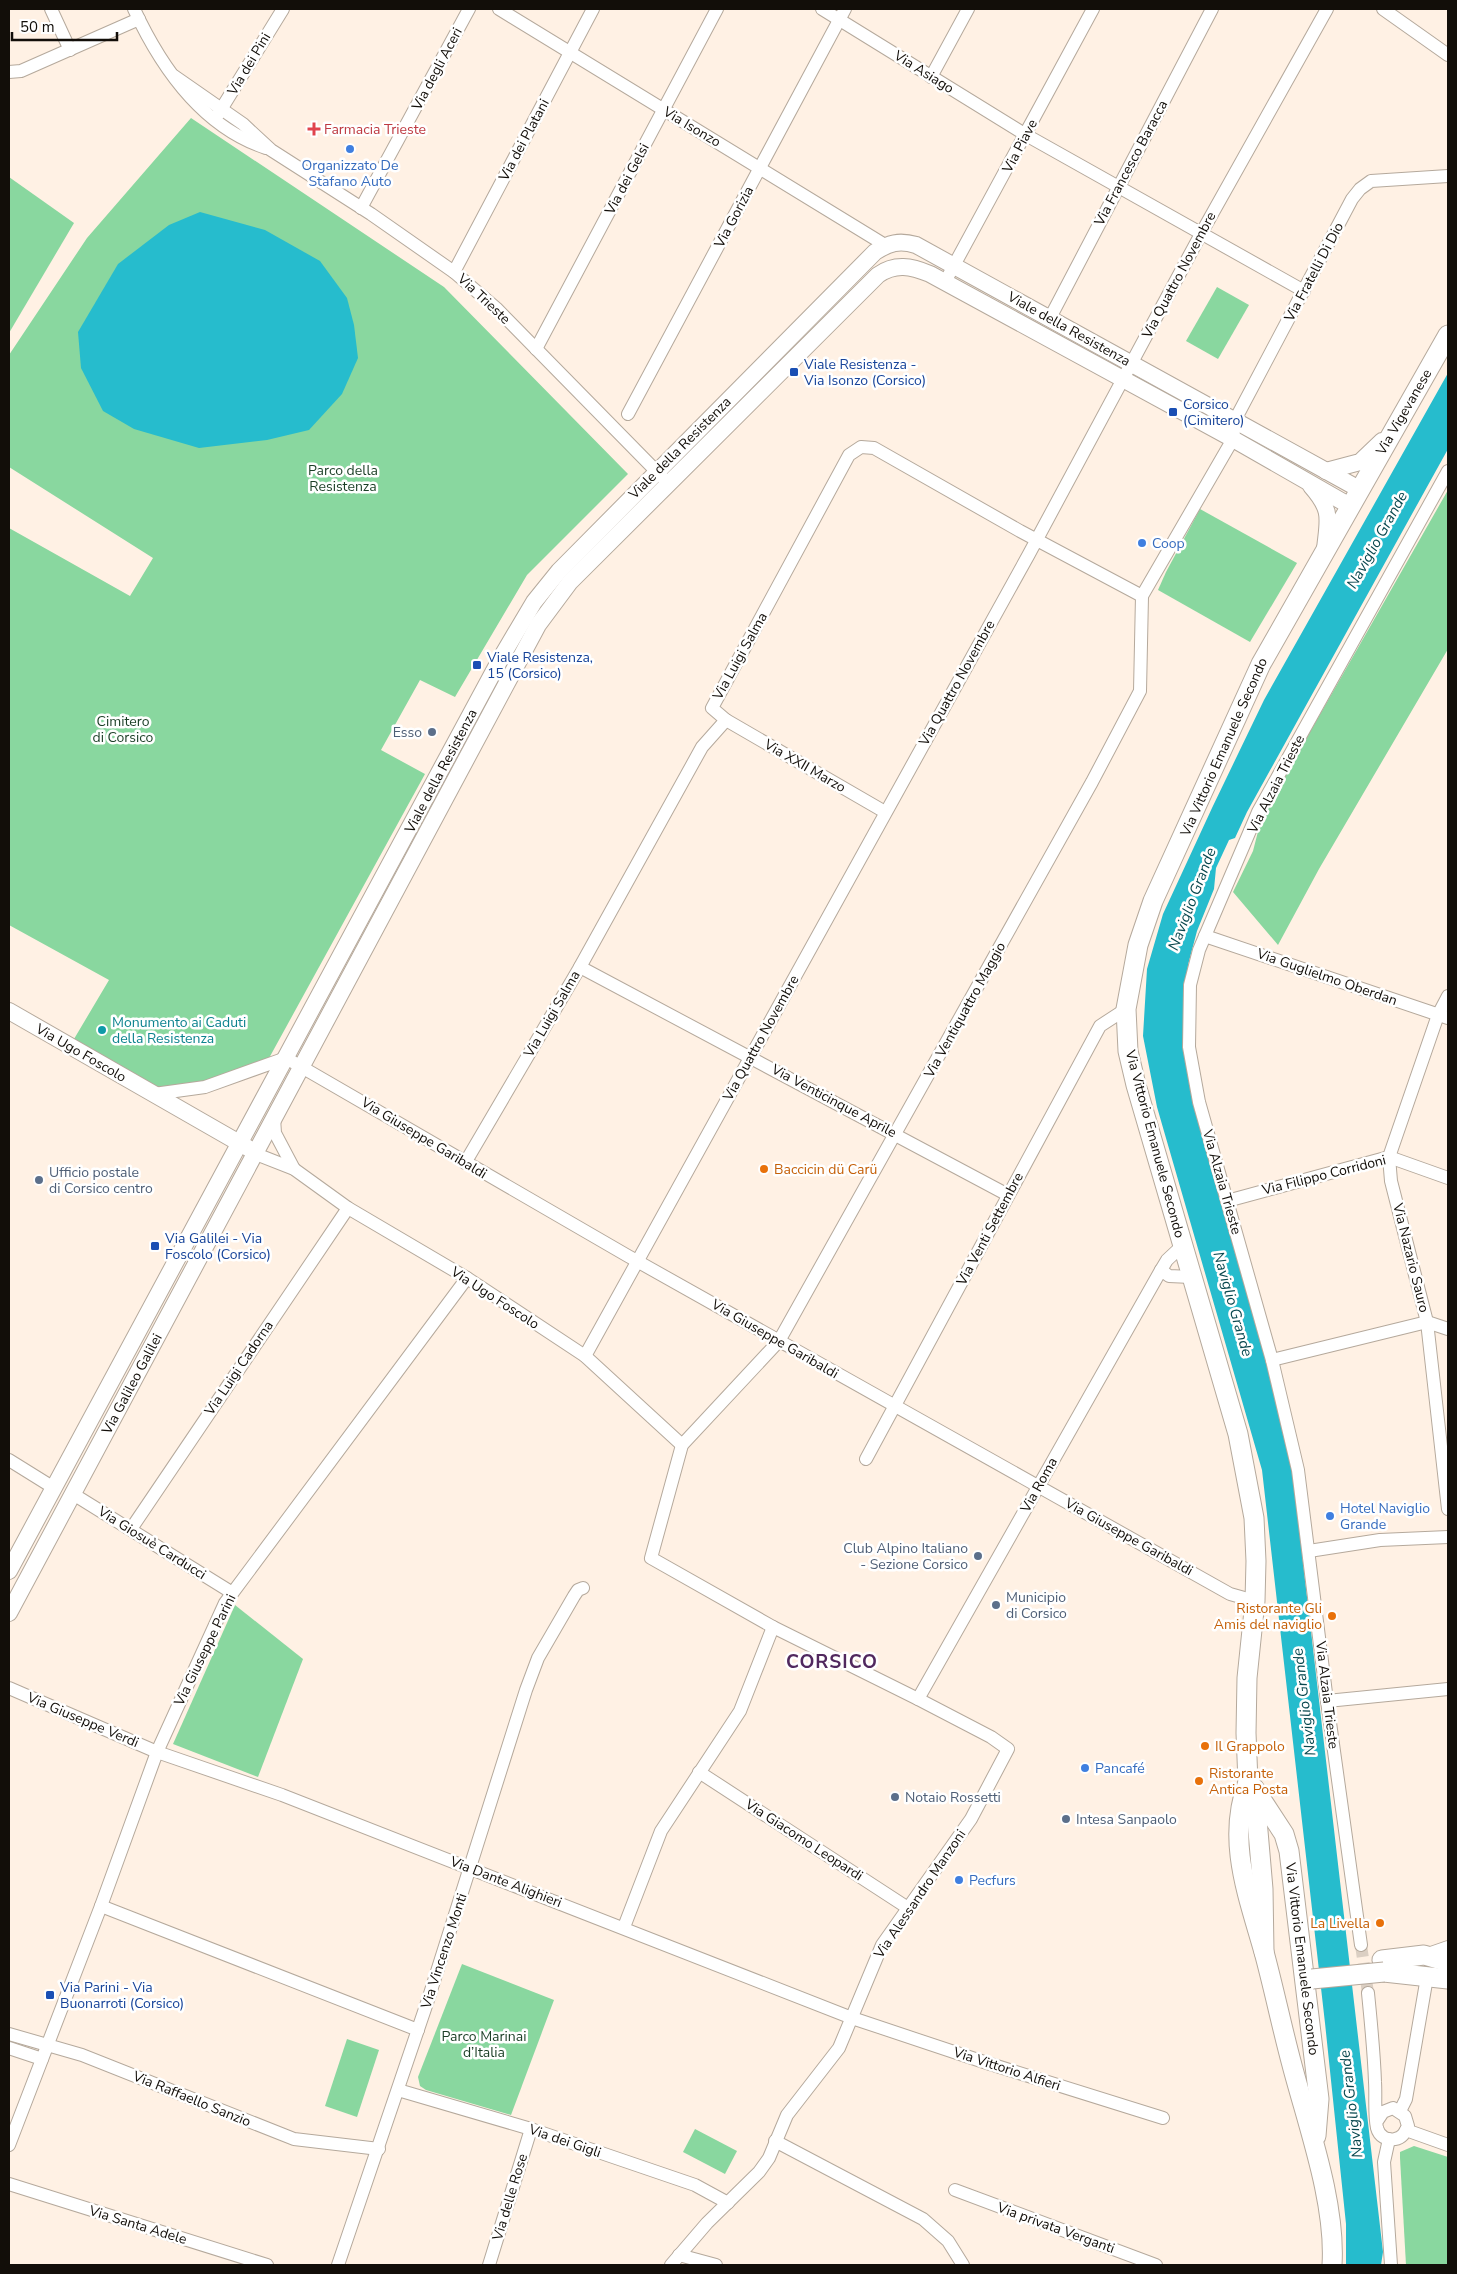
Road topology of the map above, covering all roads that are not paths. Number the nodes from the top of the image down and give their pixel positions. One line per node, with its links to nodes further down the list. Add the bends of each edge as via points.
1 (51, 9): 17 (street)
2 (283, 9): 23 (street, Via dei Pini)
3 (469, 9): 28 (street, Via degli Aceri)
4 (499, 9): 18 (street, Via Isonzo)
5 (593, 9): 18 (street, Via dei Platani)
6 (717, 9): 22 (street, Via dei Gelsi)
7 (822, 9): 14 (street, Via Asiago)
8 (968, 9): 21 (street)
9 (1093, 9): 24 (street, Via Piave)
10 (1212, 9): 27 (street, Via Francesco Baracca)
11 (1327, 9): 29 (street, Via Quattro Novembre)
12 (1383, 9): 15 (street)
13 (136, 14): 17 (street); 23 (street, Via Trieste, via 156,52 191,98)
14 (842, 14): 21 (street, Via Asiago); 25 (street, Via Gorizia)
15 (1435, 43): 16 (street); 19 (street)
16 (1448, 48)
17 (70, 50): 20 (street, via 20,71)
18 (570, 52): 22 (street, Via Isonzo); 32 (street, Via dei Platani)
19 (1448, 55)
20 (9, 72)
21 (931, 77): 24 (street, Via Asiago)
22 (665, 110): 25 (street, Via Isonzo); 37 (street, Via dei Gelsi)
23 (218, 115): 28 (street, Via Trieste, via 242,139 271,150)
24 (1026, 135): 27 (street, Via Asiago); 31 (street, Via Piave)
25 (760, 169): 30 (street, Via Isonzo); 40 (street, Via Gorizia)
26 (1448, 176): 34 (street, Via Fratelli Di Dio, via 1371,181 1360,189)
27 (1118, 186): 29 (street, Via Asiago); 35 (street, Via Francesco Baracca)
28 (361, 208): 32 (street, Via Trieste)
29 (1202, 232): 34 (street, Via Asiago); 38 (street, Via Quattro Novembre)
30 (885, 245): 31 (street, Viale della Resistenza, via 908,243); 46 (street, Viale della Resistenza, via 841,285)
31 (954, 265): 33 (street, Via Piave); 35 (street, Viale della Resistenza)
32 (454, 272): 37 (street, Via Trieste)
33 (945, 282): 39 (street, Viale della Resistenza); 48 (street, Viale della Resistenza, via 909,267 893,267 878,275)
34 (1304, 290): 41 (street, Via Fratelli Di Dio)
35 (1050, 318): 38 (street, Viale della Resistenza)
36 (1448, 335): 42 (main road, Via Vigevanese)
37 (536, 349): 46 (street, Via Trieste)
38 (1132, 363): 39 (street, Via Quattro Novembre); 41 (street, Viale della Resistenza)
39 (1123, 379): 43 (street, Viale della Resistenza); 51 (street, Via Quattro Novembre)
40 (628, 414)
41 (1234, 420): 43 (street, Via Fratelli Di Dio); 44 (street, Viale della Resistenza)
42 (1396, 426): 44 (street, via 1366,458); 49 (main road, Via Vigevanese)
43 (1233, 439): 47 (street, Viale della Resistenza); 53 (street, Via Ventiquattro Maggio)
44 (1326, 471): 49 (street, Viale della Resistenza)
45 (1448, 471): 57 (street, Via Alzaia Trieste, via 1258,812)
46 (656, 472): 48 (street, Via Trieste); 55 (street, Viale della Resistenza, via 559,571 534,602)
47 (1307, 481): 50 (street, Viale della Resistenza); 52 (street, via 1329,513)
48 (669, 484): 55 (street, Viale della Resistenza, via 554,601)
49 (1359, 489): 50 (main road, Via Vittorio Emanuele Secondo)
50 (1350, 506): 52 (main road, Via Vittorio Emanuele Secondo)
51 (1037, 540): 53 (street, Via Luigi Salma); 54 (street, Via Luigi Salma, via 874,448 861,447 849,455 712,708); 56 (street, Via Quattro Novembre)
52 (1325, 550): 60 (main road, Via Vittorio Emanuele Secondo, via 1261,664 1153,901 1138,945)
53 (1142, 596): 68 (street, Via Ventiquattro Maggio, via 1140,691)
54 (726, 720): 56 (street, Via XXII Marzo); 58 (street, Via Luigi Salma, via 702,747)
55 (454, 763): 64 (street, Viale della Resistenza); 65 (street, Viale della Resistenza)
56 (884, 812): 63 (street, Via Quattro Novembre)
57 (1205, 936): 62 (street, Via Guglielmo Oberdan); 76 (street, Via Alzaia Trieste, via 1190,985 1189,1047 1199,1102)
58 (580, 967): 63 (street, Via Venticinque Aprile); 72 (street, Via Luigi Salma)
59 (1448, 996): 62 (street, Via Nazario Sauro)
60 (1126, 1009): 75 (street, Via Venti Settembre, via 1100,1026); 78 (main road, Via Vittorio Emanuele Secondo, via 1128,1051 1136,1086)
61 (9, 1012): 66 (street, Via Ugo Foscolo)
62 (1443, 1017): 71 (street, Via Nazario Sauro)
63 (750, 1057): 68 (street, Via Venticinque Aprile); 79 (street, Via Quattro Novembre)
64 (286, 1058): 65 (street, Via Giuseppe Garibaldi); 66 (street, via 206,1087); 69 (street, Viale della Resistenza)
65 (300, 1067): 67 (street, Viale della Resistenza); 72 (street, Via Giuseppe Garibaldi)
66 (154, 1094): 69 (street, Via Ugo Foscolo)
67 (274, 1118): 70 (street, Viale della Resistenza); 73 (street, Via Ugo Foscolo, via 275,1133)
68 (896, 1134): 75 (street, Via Venticinque Aprile); 85 (street, Via Ventiquattro Maggio)
69 (240, 1142): 70 (street, Via Ugo Foscolo); 93 (street, Via Galileo Galilei)
70 (256, 1154): 73 (street, Via Ugo Foscolo); 94 (street, Via Galileo Galilei)
71 (1389, 1157): 74 (street, Via Filippo Corridoni); 76 (street, Via Filippo Corridoni); 83 (street, Via Nazario Sauro, via 1391,1181)
72 (465, 1163): 79 (street, Via Giuseppe Garibaldi)
73 (294, 1168): 77 (street, Via Ugo Foscolo)
74 (1448, 1178)
75 (1008, 1195): 88 (street, Via Venti Settembre)
76 (1226, 1200): 87 (street, Via Alzaia Trieste)
77 (348, 1208): 82 (street, Via Ugo Foscolo); 96 (street, Via Luigi Cadorna)
78 (1182, 1246): 80 (street, Via Roma); 81 (main road, Via Vittorio Emanuele Secondo)
79 (638, 1261): 85 (street, Via Giuseppe Garibaldi); 86 (street, Via Quattro Novembre)
80 (1160, 1270): 81 (street, via 1169,1276); 92 (street, Via Roma)
81 (1191, 1277): 102 (main road, Via Vittorio Emanuele Secondo, via 1247,1475 1254,1527)
82 (467, 1278): 86 (street, Via Ugo Foscolo); 101 (street, Via Giuseppe Parini)
83 (1427, 1322): 84 (street); 87 (street); 95 (street, Via Nazario Sauro)
84 (1448, 1329)
85 (779, 1341): 88 (street, Via Giuseppe Garibaldi); 89 (street, Via Ventiquattro Maggio)
86 (585, 1356): 89 (street, Via Ugo Foscolo)
87 (1272, 1360): 98 (street, Via Alzaia Trieste, via 1298,1470)
88 (895, 1407): 90 (street, Via Venti Settembre); 92 (street, Via Giuseppe Garibaldi)
89 (682, 1445): 104 (street, Via Ventiquattro Maggio, via 651,1558)
90 (866, 1459)
91 (9, 1460): 93 (street)
92 (1038, 1486): 102 (street, Via Giuseppe Garibaldi, via 1230,1594); 107 (street, Via Roma)
93 (54, 1488): 99 (street, Via Galileo Galilei)
94 (73, 1494): 96 (street, Via Giosuè Carducci); 103 (street, Via Galileo Galilei)
95 (1448, 1509)
96 (130, 1529): 101 (street, Via Giosuè Carducci)
97 (1448, 1537): 98 (street, via 1380,1540)
98 (1309, 1551): 108 (street, Via Alzaia Trieste)
99 (9, 1571)
100 (583, 1588): 112 (street, Via Vincenzo Monti, via 574,1596 535,1666 516,1717)
101 (231, 1592): 109 (street, Via Giuseppe Parini)
102 (1255, 1601): 111 (main road, Via Vittorio Emanuele Secondo, via 1246,1694)
103 (9, 1613)
104 (773, 1627): 107 (street); 110 (street, via 740,1712)
105 (9, 1688): 109 (street, Via Giuseppe Verdi)
106 (1448, 1689): 108 (street)
107 (918, 1699): 114 (street, Via Alessandro Manzoni, via 992,1737 1008,1749 972,1819)
108 (1327, 1701): 116 (street, Via Alzaia Trieste)
109 (157, 1752): 112 (street, Via Dante Alighieri, via 266,1789); 113 (street, Via Giuseppe Parini)
110 (699, 1772): 114 (street, Via Giacomo Leopardi); 115 (street, via 662,1831)
111 (1248, 1782): 121 (main road, Via Vittorio Emanuele Secondo, via 1263,1798 1284,1834); 141 (main road, Via Vittorio Emanuele Secondo, via 1239,1811 1243,1882)
112 (470, 1869): 115 (street, Via Dante Alighieri); 126 (street, Via Vincenzo Monti)
113 (101, 1906): 126 (street); 128 (street, Via Giuseppe Parini)
114 (908, 1908): 125 (street, Via Alessandro Manzoni, via 874,1960)
115 (624, 1927): 125 (street, Via Dante Alighieri)
116 (1361, 1945)
117 (1448, 1947): 118 (street)
118 (1424, 1955): 119 (main road); 120 (main road)
119 (1448, 1962)
120 (1383, 1966): 121 (main road); 122 (main road)
121 (1308, 1974): 141 (main road, Via Vittorio Emanuele Secondo, via 1319,2099)
122 (1427, 1977): 123 (main road); 132 (street, via 1406,2099)
123 (1448, 1979)
124 (1368, 1993): 134 (street)
125 (852, 2018): 133 (street, Via Vittorio Alfieri); 138 (street, Via Alessandro Manzoni, via 839,2048 786,2115)
126 (418, 2030): 131 (street, Via Vincenzo Monti)
127 (9, 2034): 128 (street, Via Raffaello Sanzio)
128 (47, 2045): 130 (street, Via Giuseppe Parini); 142 (street, Via Raffaello Sanzio, via 82,2055 294,2139)
129 (9, 2048): 130 (street)
130 (42, 2059): 139 (street, Via Giuseppe Parini)
131 (398, 2090): 135 (street, Via dei Gigli); 142 (street, Via Vincenzo Monti)
132 (1400, 2111): 134 (street, via 1394,2108 1384,2110); 136 (street, via 1407,2119)
133 (1163, 2118)
134 (1377, 2122): 137 (street, via 1380,2134)
135 (531, 2130): 145 (street, Via dei Gigli, via 695,2185); 149 (street, Via delle Rose)
136 (1406, 2130): 137 (street, via 1400,2138); 140 (street)
137 (1389, 2140): 154 (street, via 1384,2162)
138 (775, 2141): 145 (street, Via Alessandro Manzoni, via 759,2172); 151 (street, via 923,2219 948,2240)
139 (9, 2145)
140 (1448, 2145)
141 (1315, 2148): 153 (main road, Via Vittorio Emanuele Secondo, via 1331,2235)
142 (378, 2149): 148 (street, Via Vincenzo Monti)
143 (9, 2184): 147 (street, Via Santa Adele)
144 (955, 2190): 152 (street, Via privata Verganti)
145 (728, 2203): 146 (street, Via Alessandro Manzoni)
146 (675, 2260): 150 (street)
147 (268, 2265)
148 (338, 2265)
149 (489, 2265)
150 (716, 2265)
151 (963, 2265)
152 (1156, 2265)
153 (1332, 2265)
154 (1391, 2265)

